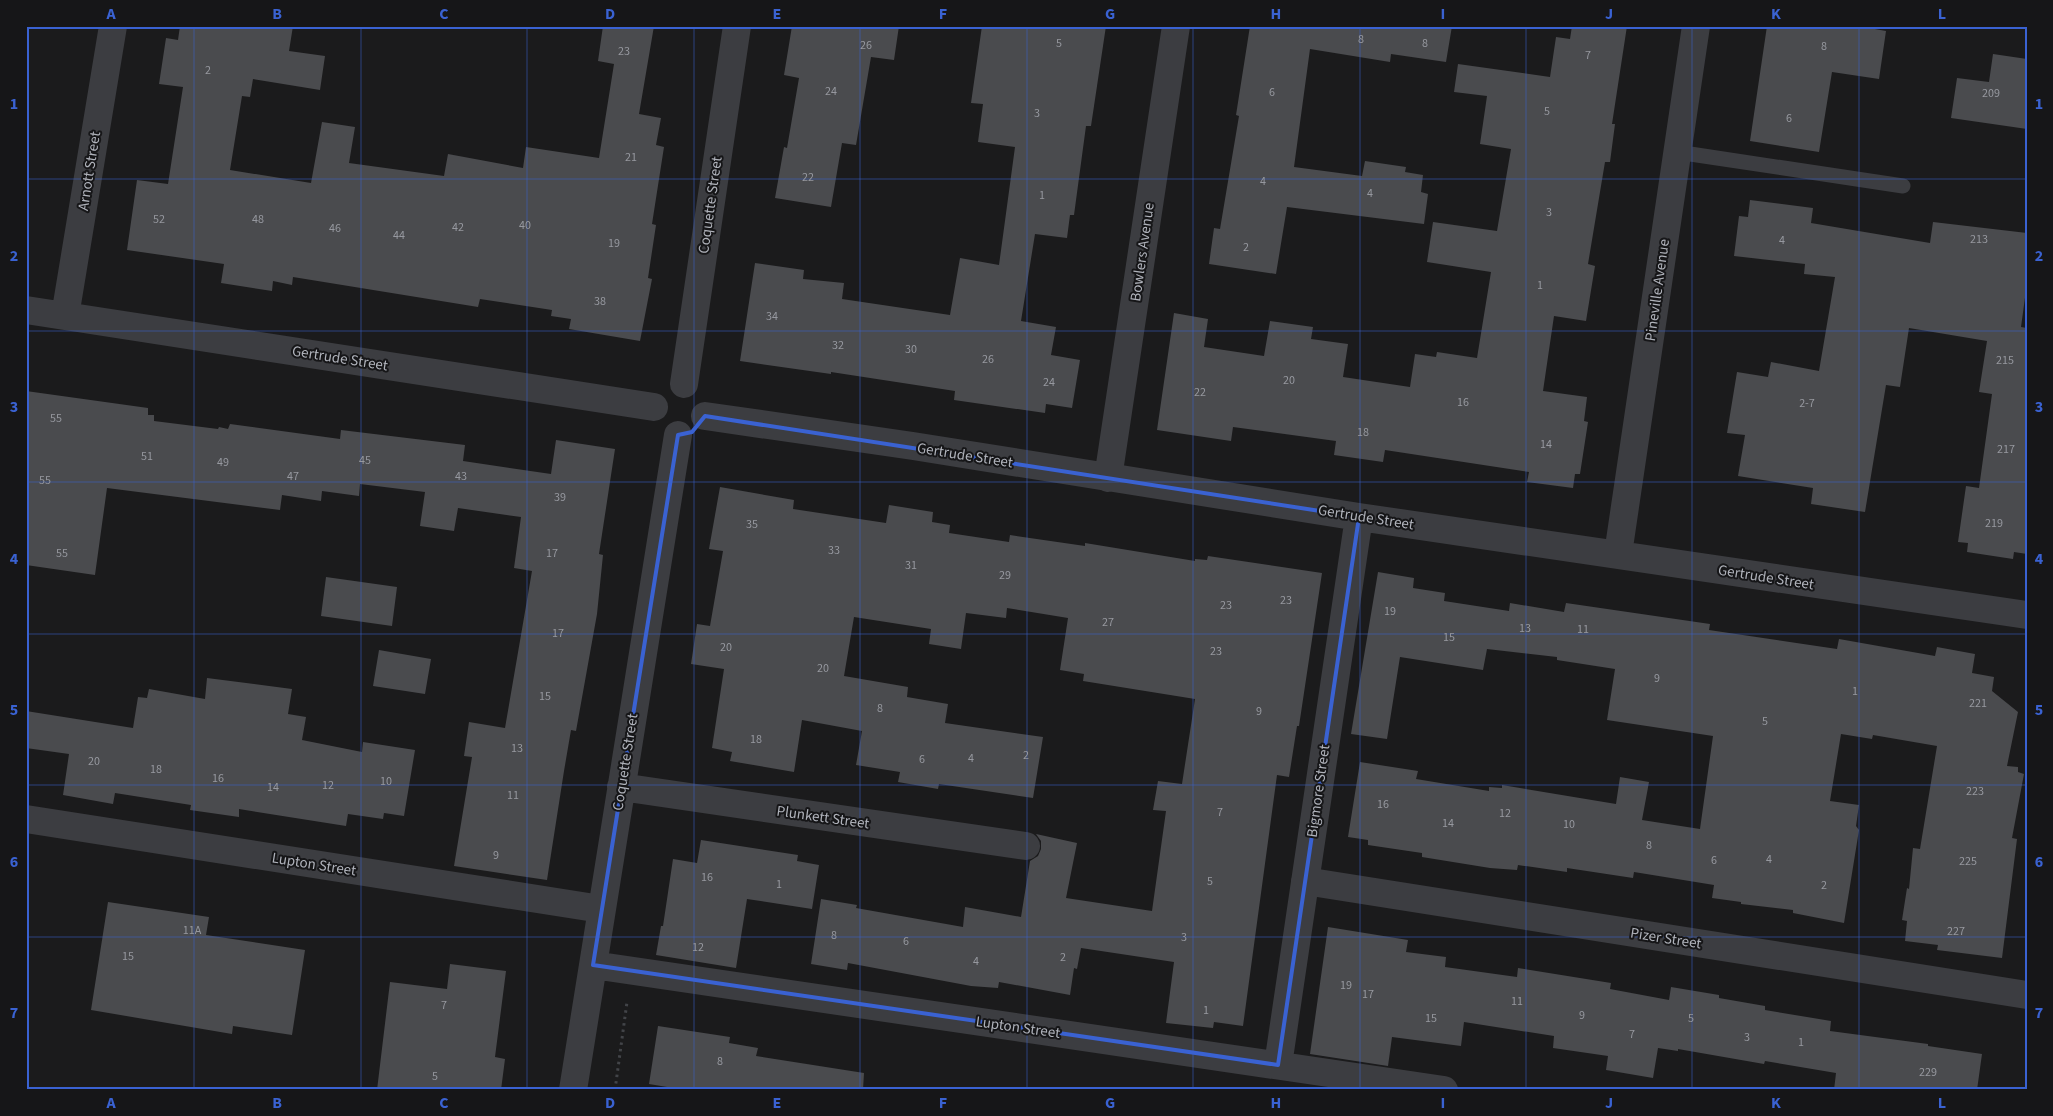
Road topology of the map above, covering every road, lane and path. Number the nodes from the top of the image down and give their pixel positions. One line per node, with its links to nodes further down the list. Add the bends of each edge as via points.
1 (114, 26): 8 (street, Arnott Street)
2 (737, 26): 9 (street, Coquette Street)
3 (1176, 26): 13 (street, Bowlers Avenue)
4 (1696, 26): 5 (street, Pineville Avenue)
5 (1676, 152): 6 (lane); 15 (street, Pineville Avenue)
6 (1903, 186)
7 (26, 310): 8 (street, Gertrude Street)
8 (65, 316): 10 (street, Gertrude Street)
9 (684, 384): 10 (street, via 676,384 661,392); 11 (street, via 699,392 704,399)
10 (654, 407): 12 (street, via 663,429)
11 (705, 416): 12 (street, via 692,432); 13 (street, Gertrude Street)
12 (678, 435): 17 (street, Coquette Street)
13 (1108, 478): 14 (street, Gertrude Street)
14 (1359, 516): 15 (street, Gertrude Street); 20 (street, Bigmore Street)
15 (1618, 554): 16 (street, Gertrude Street)
16 (2027, 615)
17 (621, 787): 19 (street, Plunkett Street); 21 (street, Coquette Street)
18 (26, 819): 21 (street, Lupton Street)
19 (1026, 846)
20 (1305, 881): 23 (street, Pizer Street); 24 (street, Bigmore Street)
21 (601, 909): 22 (street, Coquette Street)
22 (593, 965): 24 (street, Lupton Street); 25 (street, Coquette Street)
23 (2027, 995)
24 (1278, 1065): 26 (street, Lupton Street)
25 (573, 1090)
26 (1444, 1090)

